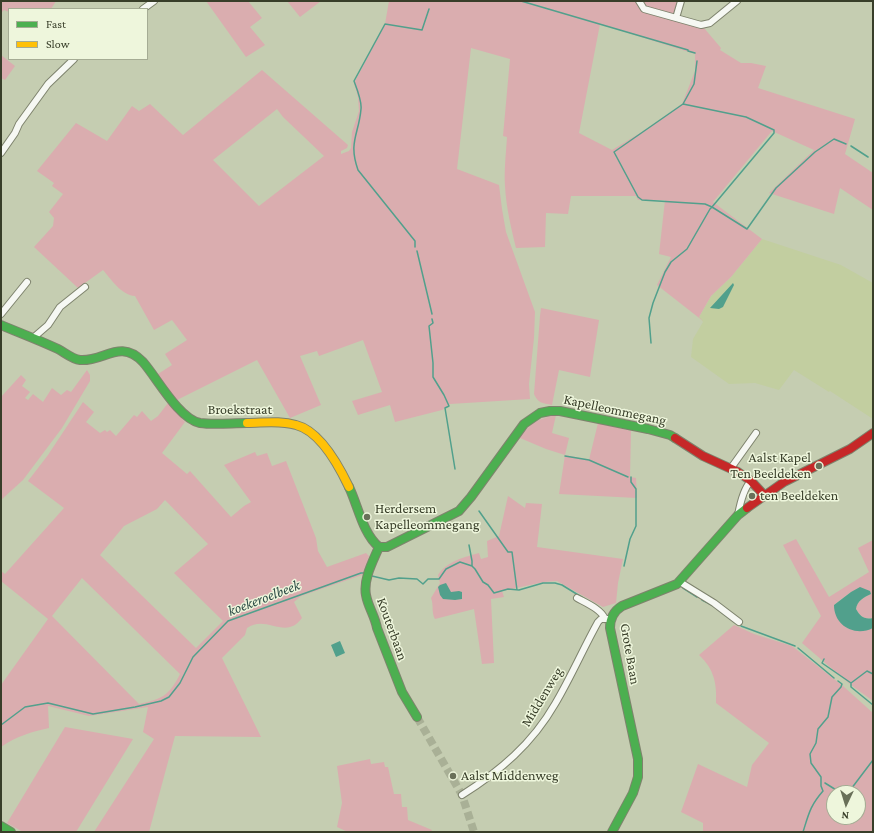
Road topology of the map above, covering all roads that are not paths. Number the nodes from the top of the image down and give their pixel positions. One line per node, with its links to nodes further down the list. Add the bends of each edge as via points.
1 (154, 1): 5 (street)
2 (639, 1): 6 (street, via 644,9)
3 (681, 1): 6 (street)
4 (737, 1): 6 (street, via 710,23 701,25)
5 (144, 8)
6 (676, 18)
7 (73, 60): 8 (street, via 48,84)
8 (1, 153)
9 (27, 282): 11 (street)
10 (85, 286): 13 (street, via 60,307 48,325)
11 (1, 314)
12 (1, 325): 13 (street, Broekstraat)
13 (33, 338): 20 (street, Broekstraat, via 76,360 117,351 137,356 183,413 196,422 283,423 308,430 316,436 343,475 352,490 372,539)
14 (756, 433): 16 (street)
15 (873, 433): 18 (street, Grote Baan, via 850,449 784,482)
16 (731, 468): 17 (street, Kapelleommegang); 20 (street, Kapelleommegang, via 703,456 664,433 560,411 547,411 524,424 459,511 392,545)
17 (751, 481): 18 (street, Kapelleommegang); 19 (street, Grote Baan, via 747,485)
18 (764, 495): 19 (street, Grote Baan)
19 (738, 515): 21 (street, Grote Baan)
20 (379, 547): 25 (street, Kouterbaan, via 366,583 366,595 402,692)
21 (680, 582): 23 (street, Grote Baan, via 622,606); 24 (street)
22 (577, 598): 23 (street)
23 (608, 618): 26 (street, Middenweg, via 598,622 555,705 534,736 499,770); 29 (street, Grote Baan, via 638,765 638,777 633,793)
24 (739, 622)
25 (417, 718)
26 (462, 795)
27 (1, 826): 28 (street)
28 (11, 832)
29 (612, 832)

